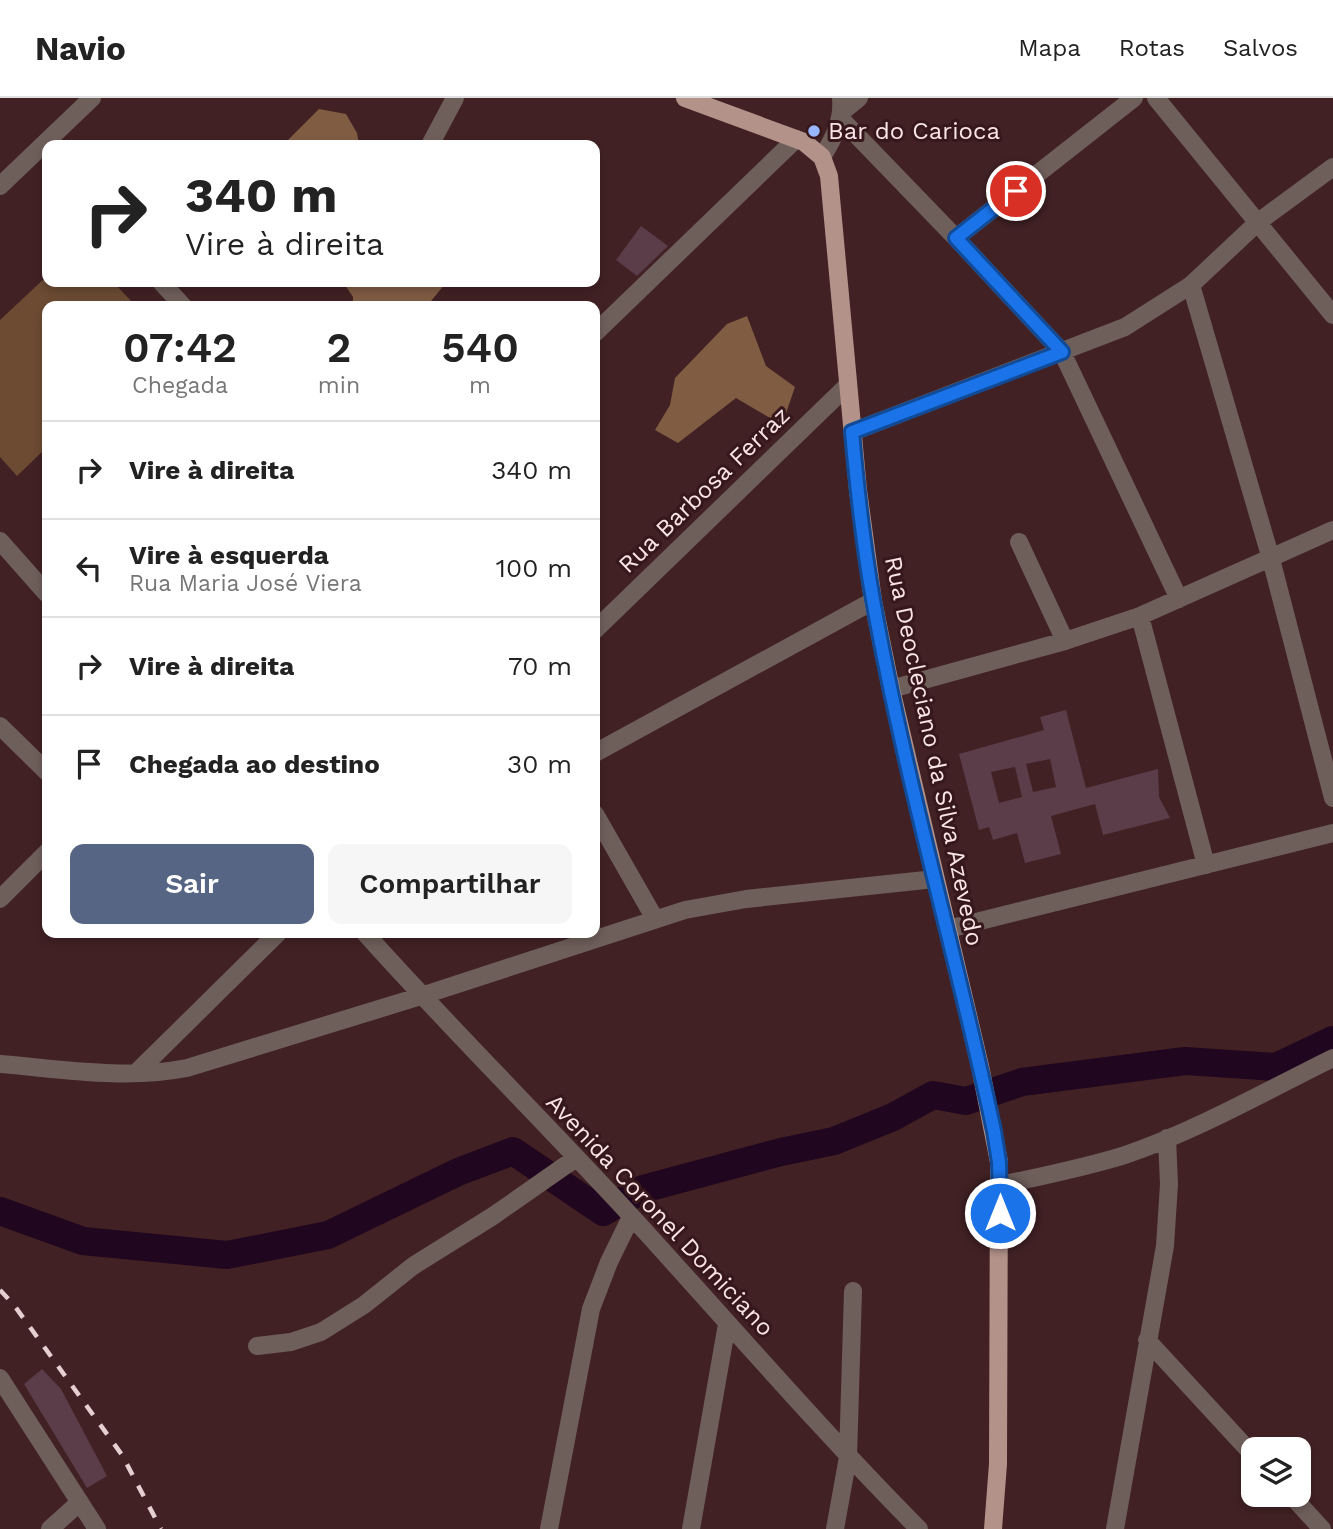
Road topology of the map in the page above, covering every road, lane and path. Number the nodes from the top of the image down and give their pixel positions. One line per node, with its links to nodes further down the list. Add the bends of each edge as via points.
1 (92, 98): 9 (street)
2 (455, 98): 10 (street)
3 (685, 98): 8 (main road)
4 (859, 98): 7 (street)
5 (1134, 98): 16 (street)
6 (1156, 98): 15 (street)
7 (842, 109): 12 (street); 16 (street)
8 (796, 139): 12 (main road); 21 (street)
9 (52, 140)
10 (433, 140)
11 (42, 150): 14 (street)
12 (822, 157): 23 (main road, Rua Deocleciano da Silva Azevedo, via 832,193)
13 (1333, 167): 15 (street)
14 (0, 186)
15 (1257, 223): 17 (street); 20 (street)
16 (956, 238): 22 (street)
17 (1191, 285): 22 (street, via 1125,327); 28 (street)
18 (166, 287): 19 (street)
19 (178, 301)
20 (1333, 315)
21 (600, 328)
22 (1062, 352): 24 (street); 30 (street)
23 (848, 385): 24 (main road, Rua Deocleciano da Silva Azevedo); 33 (street, Rua Barbosa Ferraz)
24 (852, 432): 31 (main road, Rua Deocleciano da Silva Azevedo)
25 (1333, 530): 28 (street)
26 (0, 541): 29 (street)
27 (1019, 541): 34 (street)
28 (1271, 559): 30 (street); 39 (street)
29 (42, 588)
30 (1179, 599): 32 (street)
31 (873, 601): 35 (main road, Rua Deocleciano da Silva Azevedo); 37 (street)
32 (1140, 616): 34 (street); 43 (street)
33 (600, 625)
34 (1065, 641): 35 (street)
35 (891, 689): 44 (main road, Rua Deocleciano da Silva Azevedo)
36 (0, 726): 38 (street)
37 (600, 750)
38 (42, 767)
39 (1333, 798)
40 (600, 823): 46 (street)
41 (1333, 833): 43 (street)
42 (42, 857): 45 (street)
43 (1206, 865): 47 (street)
44 (935, 879): 46 (street, via 717,903); 47 (main road, Rua Deocleciano da Silva Azevedo)
45 (0, 899)
46 (655, 919): 48 (street)
47 (948, 929): 58 (main road, Rua Deocleciano da Silva Azevedo, via 998,1148)
48 (600, 937)
49 (273, 938): 55 (street)
50 (369, 938): 52 (street, Avenida Coronel Domiciano)
51 (597, 938): 52 (street)
52 (421, 996): 55 (street, via 187,1068); 57 (street, Avenida Coronel Domiciano)
53 (1333, 1058): 56 (street)
54 (0, 1064): 55 (street)
55 (136, 1073)
56 (1167, 1138): 58 (street, via 1092,1165); 62 (street, via 1169,1216)
57 (576, 1158): 59 (street, Avenida Coronel Domiciano); 63 (street, via 321,1332)
58 (1000, 1185): 75 (main road, Rua Deocleciano da Silva Azevedo, via 998,1464)
59 (627, 1213): 61 (street, Avenida Coronel Domiciano); 71 (street, via 591,1309)
60 (853, 1291): 66 (street)
61 (727, 1324): 66 (street, Avenida Coronel Domiciano); 72 (street)
62 (1147, 1340): 65 (street); 76 (street)
63 (257, 1346)
64 (0, 1378): 67 (street)
65 (1241, 1442)
66 (848, 1458): 73 (street); 74 (street, Avenida Coronel Domiciano)
67 (80, 1502): 69 (street); 70 (street)
68 (1302, 1507): 77 (street)
69 (50, 1529)
70 (97, 1529)
71 (549, 1529)
72 (691, 1529)
73 (835, 1529)
74 (919, 1529)
75 (993, 1529)
76 (1115, 1529)
77 (1322, 1529)

